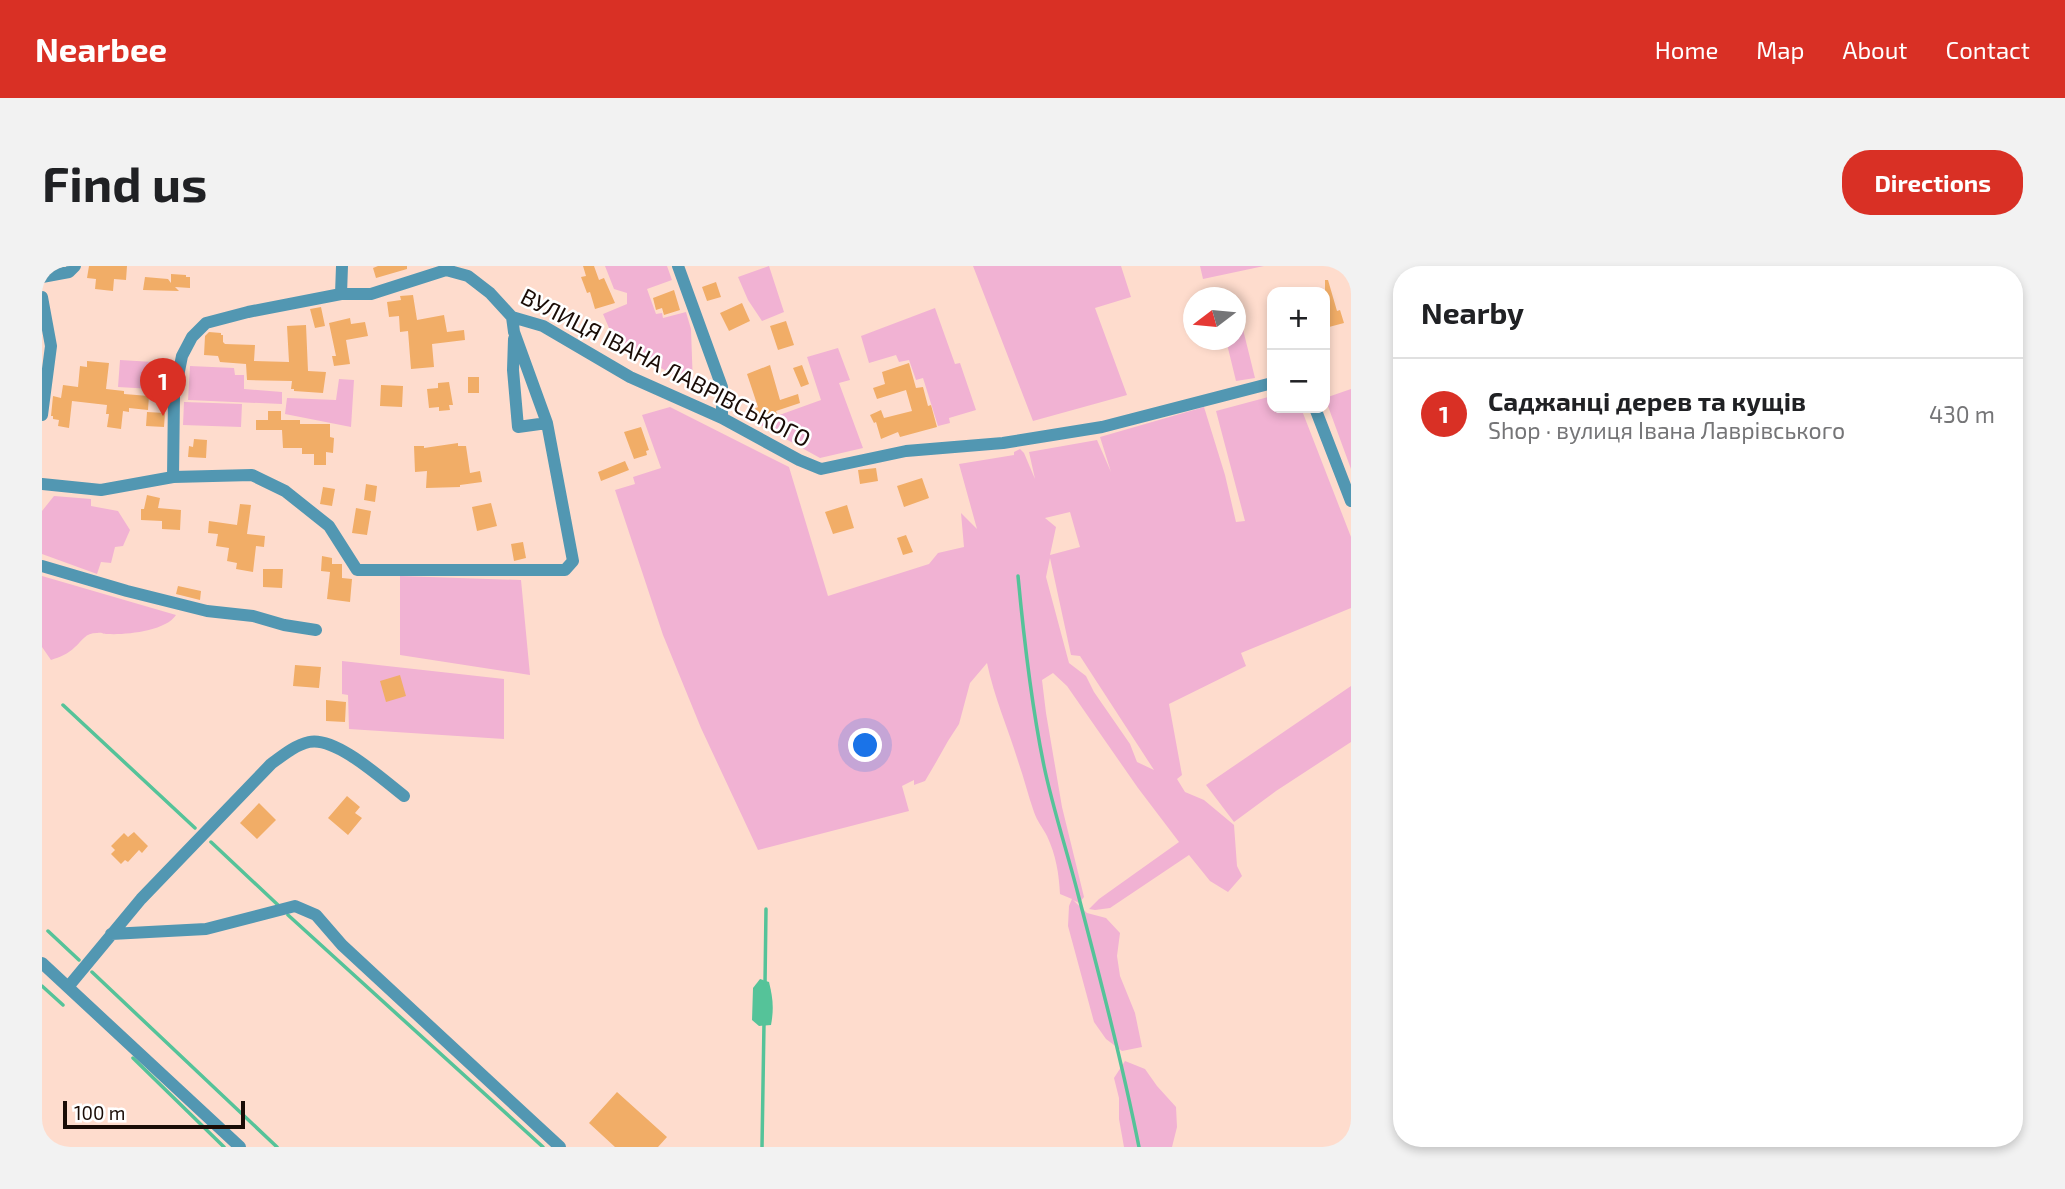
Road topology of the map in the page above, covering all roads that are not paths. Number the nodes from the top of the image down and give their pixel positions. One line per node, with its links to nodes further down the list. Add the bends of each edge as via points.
1 (75, 266): 4 (street, via 69,272)
2 (342, 266): 5 (street)
3 (678, 266): 12 (street, via 722,387)
4 (42, 277)
5 (341, 294): 7 (street, ВУЛИЦЯ ІВАНА ЛАВРІВСЬКОГО, via 371,294 446,270 468,276); 14 (street, ВУЛИЦЯ ІВАНА ЛАВРІВСЬКОГО, via 206,323 192,337 182,356 174,397)
6 (42, 298): 11 (street, via 51,346)
7 (512, 317): 8 (street); 12 (street, ВУЛИЦЯ ІВАНА ЛАВРІВСЬКОГО, via 543,326 629,377)
8 (514, 332): 13 (street); 13 (street, via 518,427)
9 (1267, 384): 12 (street, ВУЛИЦЯ ІВАНА ЛАВРІВСЬКОГО, via 1102,427 906,452 821,469)
10 (1317, 413): 16 (street)
11 (42, 415)
12 (722, 418)
13 (547, 423): 14 (street, via 573,561 565,570 358,570 329,526 285,491 252,475)
14 (173, 477): 15 (street, via 102,490)
15 (42, 484)
16 (1351, 501)
17 (42, 566): 18 (street, via 207,611)
18 (316, 629)
19 (404, 796): 20 (street, via 329,743 310,741 290,750 271,764)
20 (111, 934): 22 (street); 24 (street, via 206,929 295,906 316,915 342,945)
21 (42, 963): 22 (street)
22 (68, 987): 23 (street)
23 (240, 1147)
24 (560, 1147)

